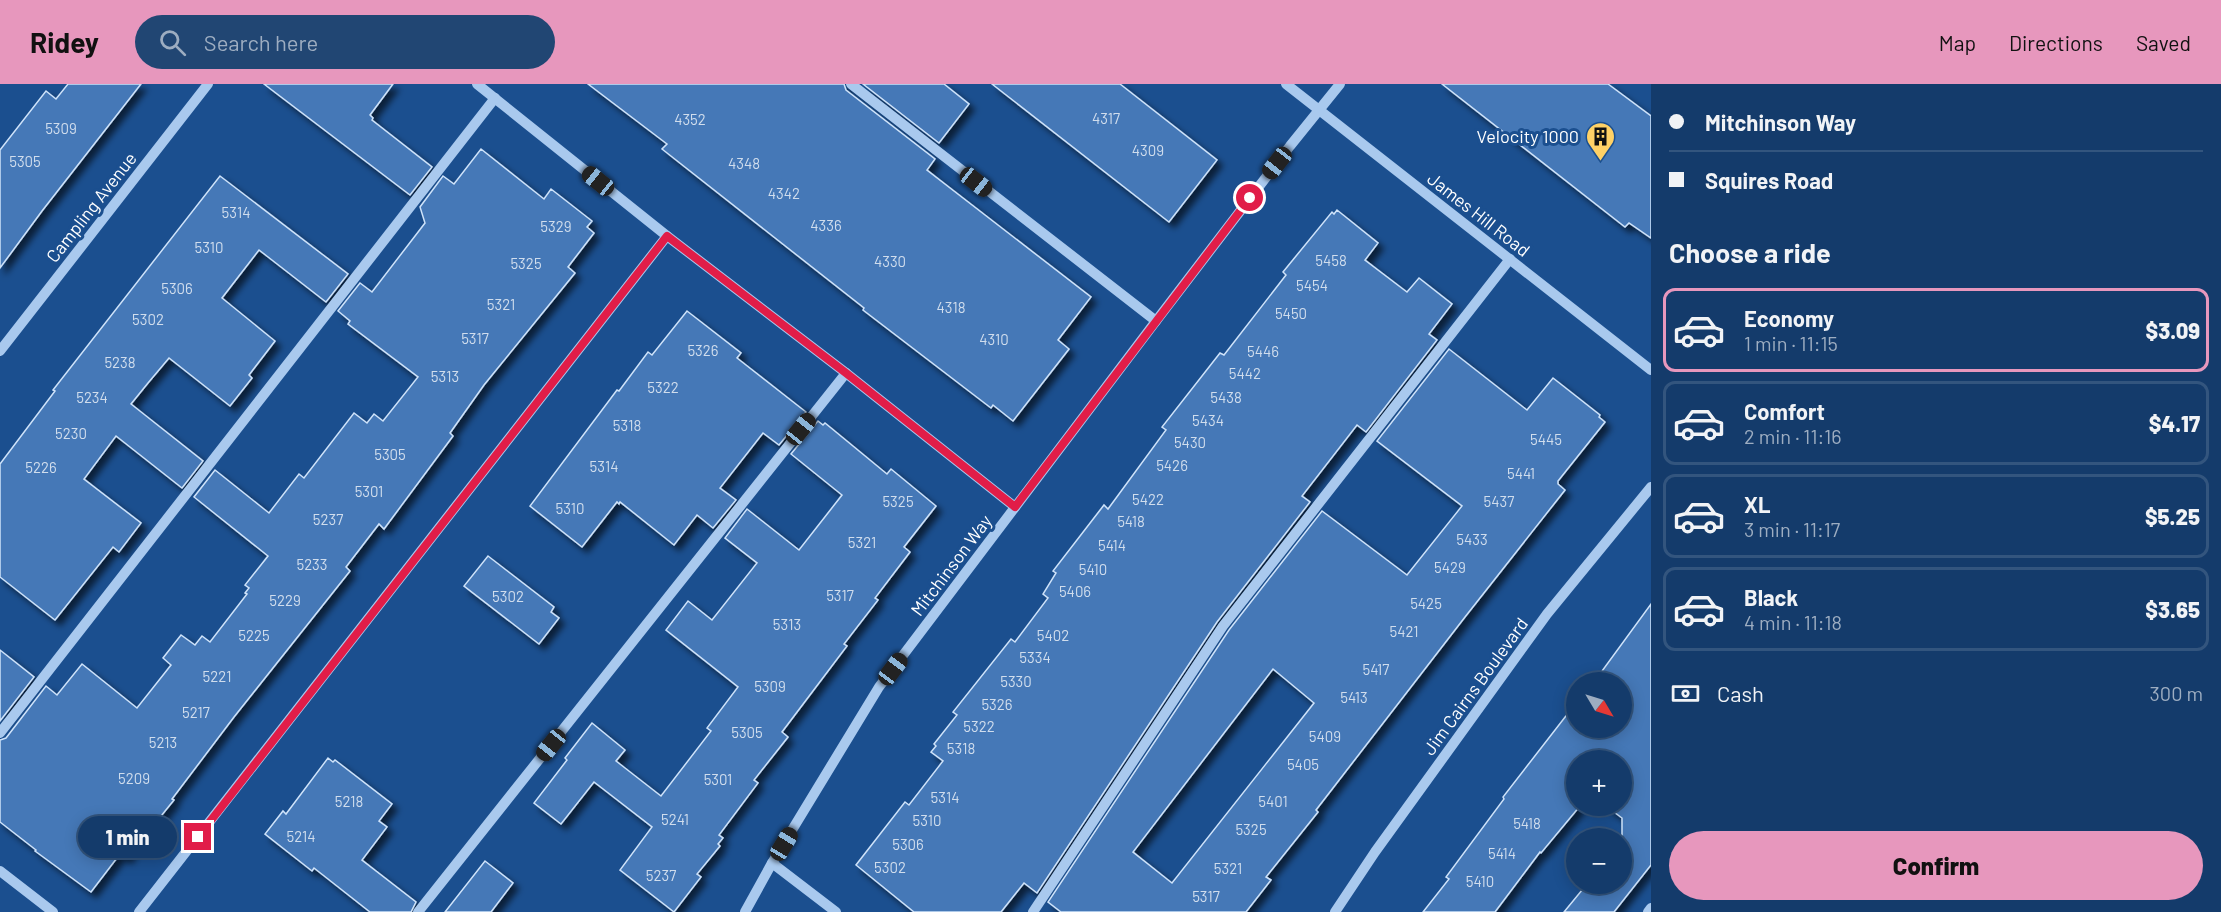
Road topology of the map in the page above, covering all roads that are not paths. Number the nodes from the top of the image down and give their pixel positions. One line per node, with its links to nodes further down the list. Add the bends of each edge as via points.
1 (208, 84): 11 (street, Campling Avenue)
2 (477, 84): 6 (street)
3 (851, 84): 10 (street)
4 (1286, 84): 7 (street, James Hill Road)
5 (1341, 84): 7 (street, Mitchinson Way)
6 (495, 98): 8 (street); 16 (street)
7 (1319, 110): 9 (street, James Hill Road); 10 (street, Mitchinson Way)
8 (667, 236): 13 (street); 21 (street)
9 (1510, 259): 12 (street, James Hill Road); 25 (street, via 1223,627)
10 (1156, 321): 15 (street, Mitchinson Way)
11 (0, 351)
12 (1651, 370)
13 (846, 373): 15 (street); 22 (street)
14 (1651, 487): 26 (street, Jim Cairns Boulevard, via 1547,614)
15 (1015, 507): 17 (street, Mitchinson Way, via 879,687)
16 (0, 733)
17 (772, 863): 23 (street, Mitchinson Way); 24 (street)
18 (0, 871): 20 (street)
19 (1651, 908): 27 (street)
20 (52, 912)
21 (139, 912)
22 (418, 912)
23 (746, 912)
24 (836, 912)
25 (1033, 912)
26 (1335, 912)
27 (1648, 912)

